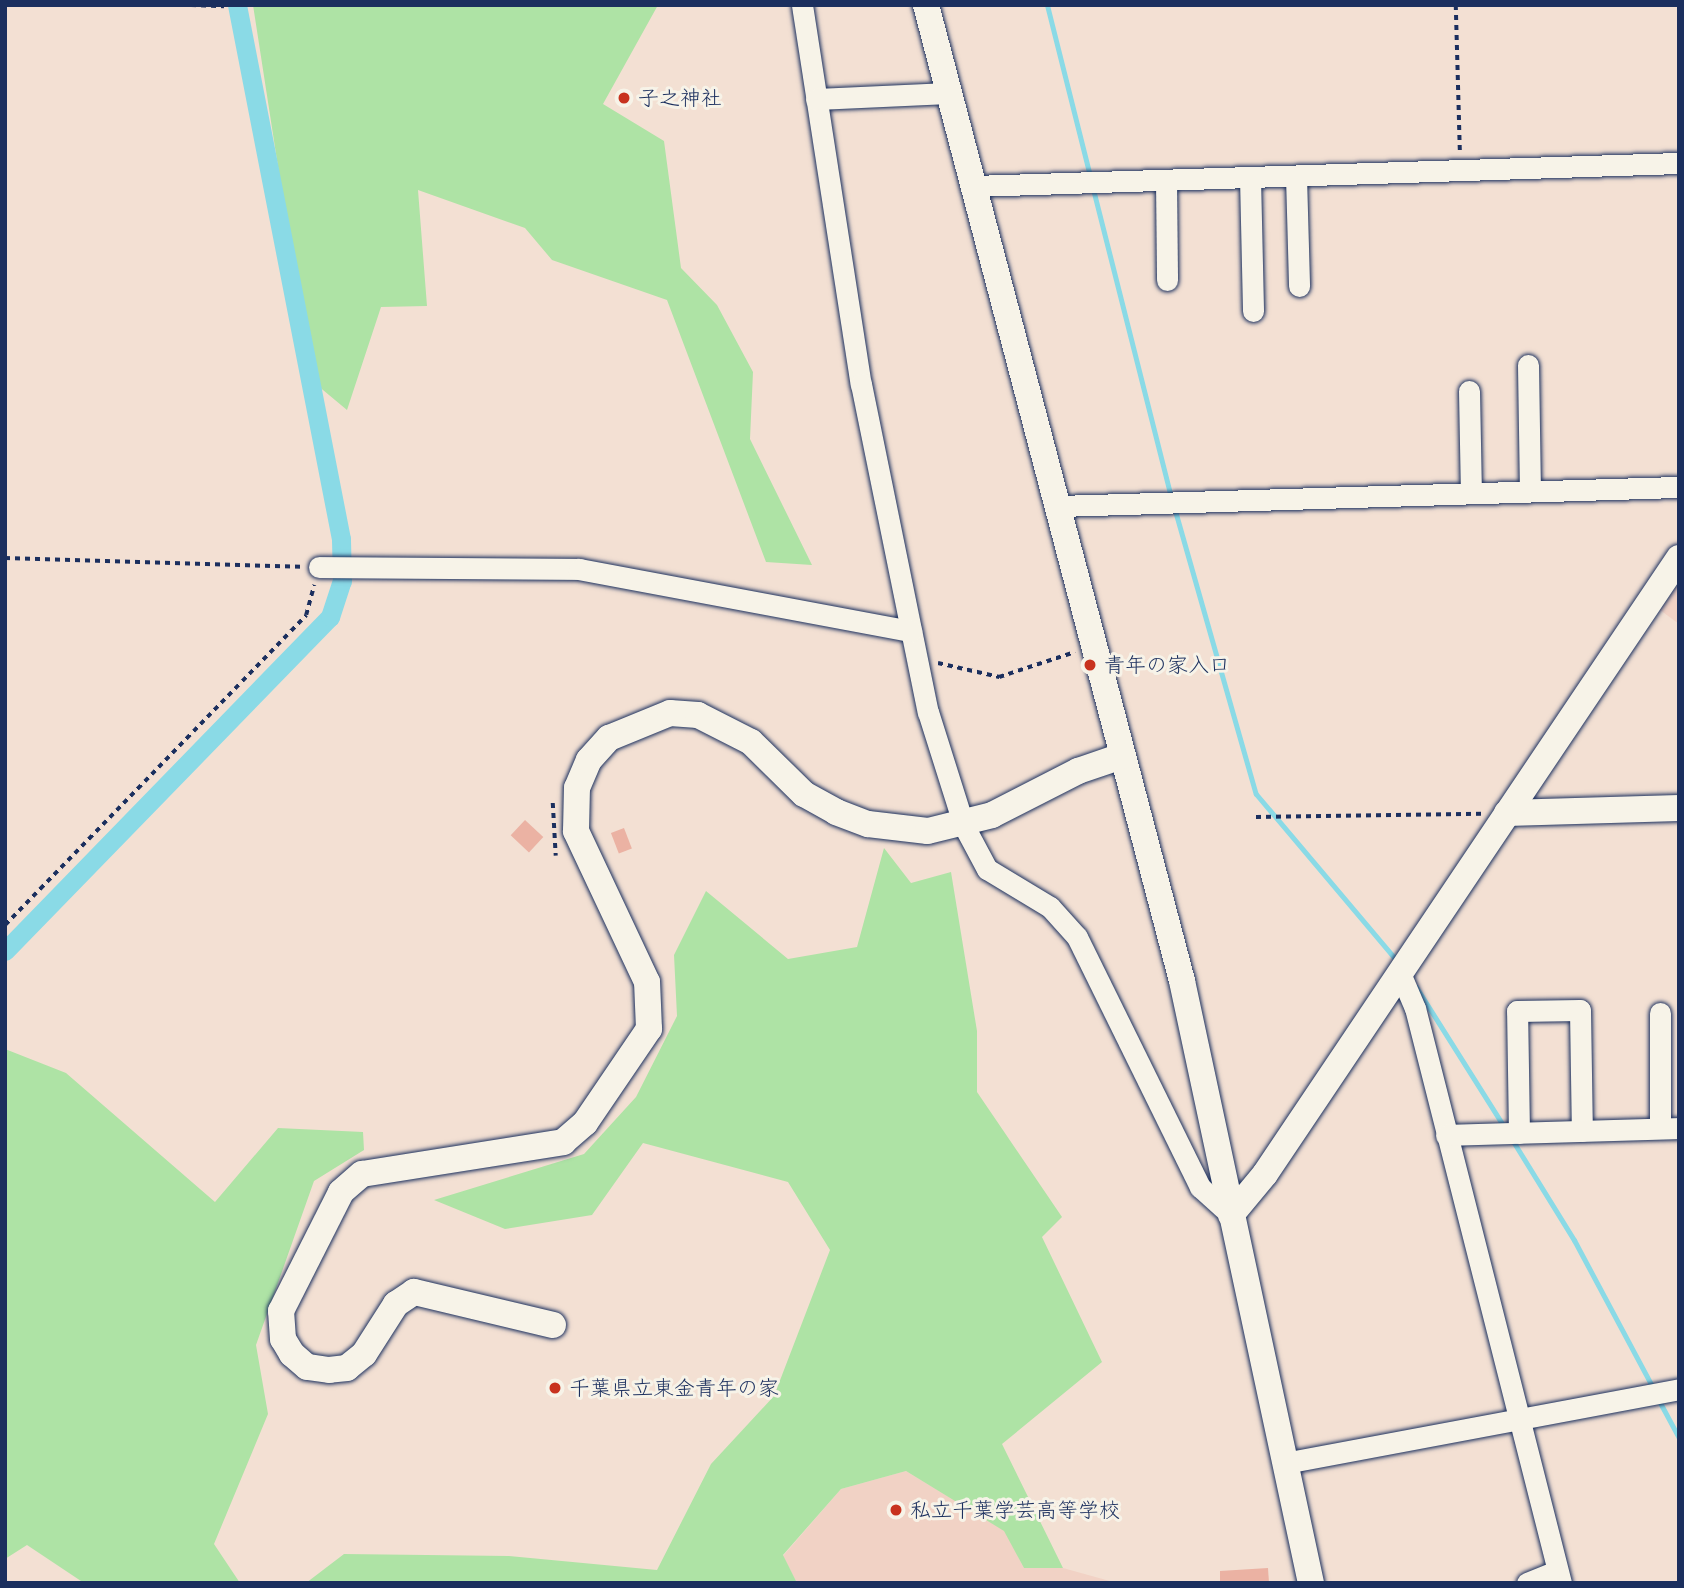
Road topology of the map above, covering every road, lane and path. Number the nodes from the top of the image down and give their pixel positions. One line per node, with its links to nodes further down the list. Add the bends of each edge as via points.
1 (191, 5): 5 (path)
2 (802, 5): 7 (street)
3 (926, 5): 6 (street)
4 (1457, 5): 9 (path)
5 (224, 6)
6 (949, 93): 7 (street); 13 (street)
7 (816, 99): 26 (street, via 844,296)
8 (1679, 163): 9 (street)
9 (1460, 170): 10 (street)
10 (1296, 176): 11 (street); 15 (street)
11 (1250, 177): 12 (street); 16 (street)
12 (1166, 180): 13 (street); 14 (street)
13 (974, 186): 22 (street)
14 (1167, 280)
15 (1299, 286)
16 (1252, 311)
17 (1528, 365): 20 (street)
18 (1469, 391): 21 (street)
19 (1679, 487): 20 (street)
20 (1530, 491): 21 (street)
21 (1471, 493): 22 (street)
22 (1059, 506): 27 (street)
23 (5, 558): 25 (path)
24 (1679, 558): 31 (street)
25 (319, 567): 26 (street, via 579,569); 34 (path, via 306,615)
26 (911, 631): 28 (street)
27 (1093, 646): 28 (path, via 988,678); 29 (street)
28 (916, 657): 33 (street)
29 (1122, 756): 33 (street); 41 (street, via 1182,981)
30 (1679, 808): 31 (street)
31 (1507, 813): 32 (path); 35 (street)
32 (1256, 817)
33 (964, 825): 41 (street, via 987,869 1050,907 1077,937 1200,1187); 42 (street, via 928,831 868,824 836,812 804,794 751,742 698,715 638,722 609,738 589,760 577,788 576,831 647,982 649,1029 585,1123 563,1142 362,1174 341,1192 281,1311 283,1339 292,1354 307,1367 329,1370 347,1368 365,1354 396,1304 414,1292)
34 (5, 925)
35 (1400, 973): 40 (street); 41 (street, via 1265,1174)
36 (1660, 1013): 37 (street)
37 (1669, 1128): 38 (street)
38 (1582, 1131): 39 (street); 39 (street, via 1580,1010 1517,1011)
39 (1519, 1133): 40 (street)
40 (1446, 1135): 44 (street)
41 (1231, 1214): 45 (street)
42 (553, 1325)
43 (1679, 1389): 44 (street)
44 (1520, 1422): 45 (street); 46 (street)
45 (1285, 1463): 47 (street)
46 (1559, 1577): 48 (street)
47 (1311, 1583)
48 (1528, 1583)

